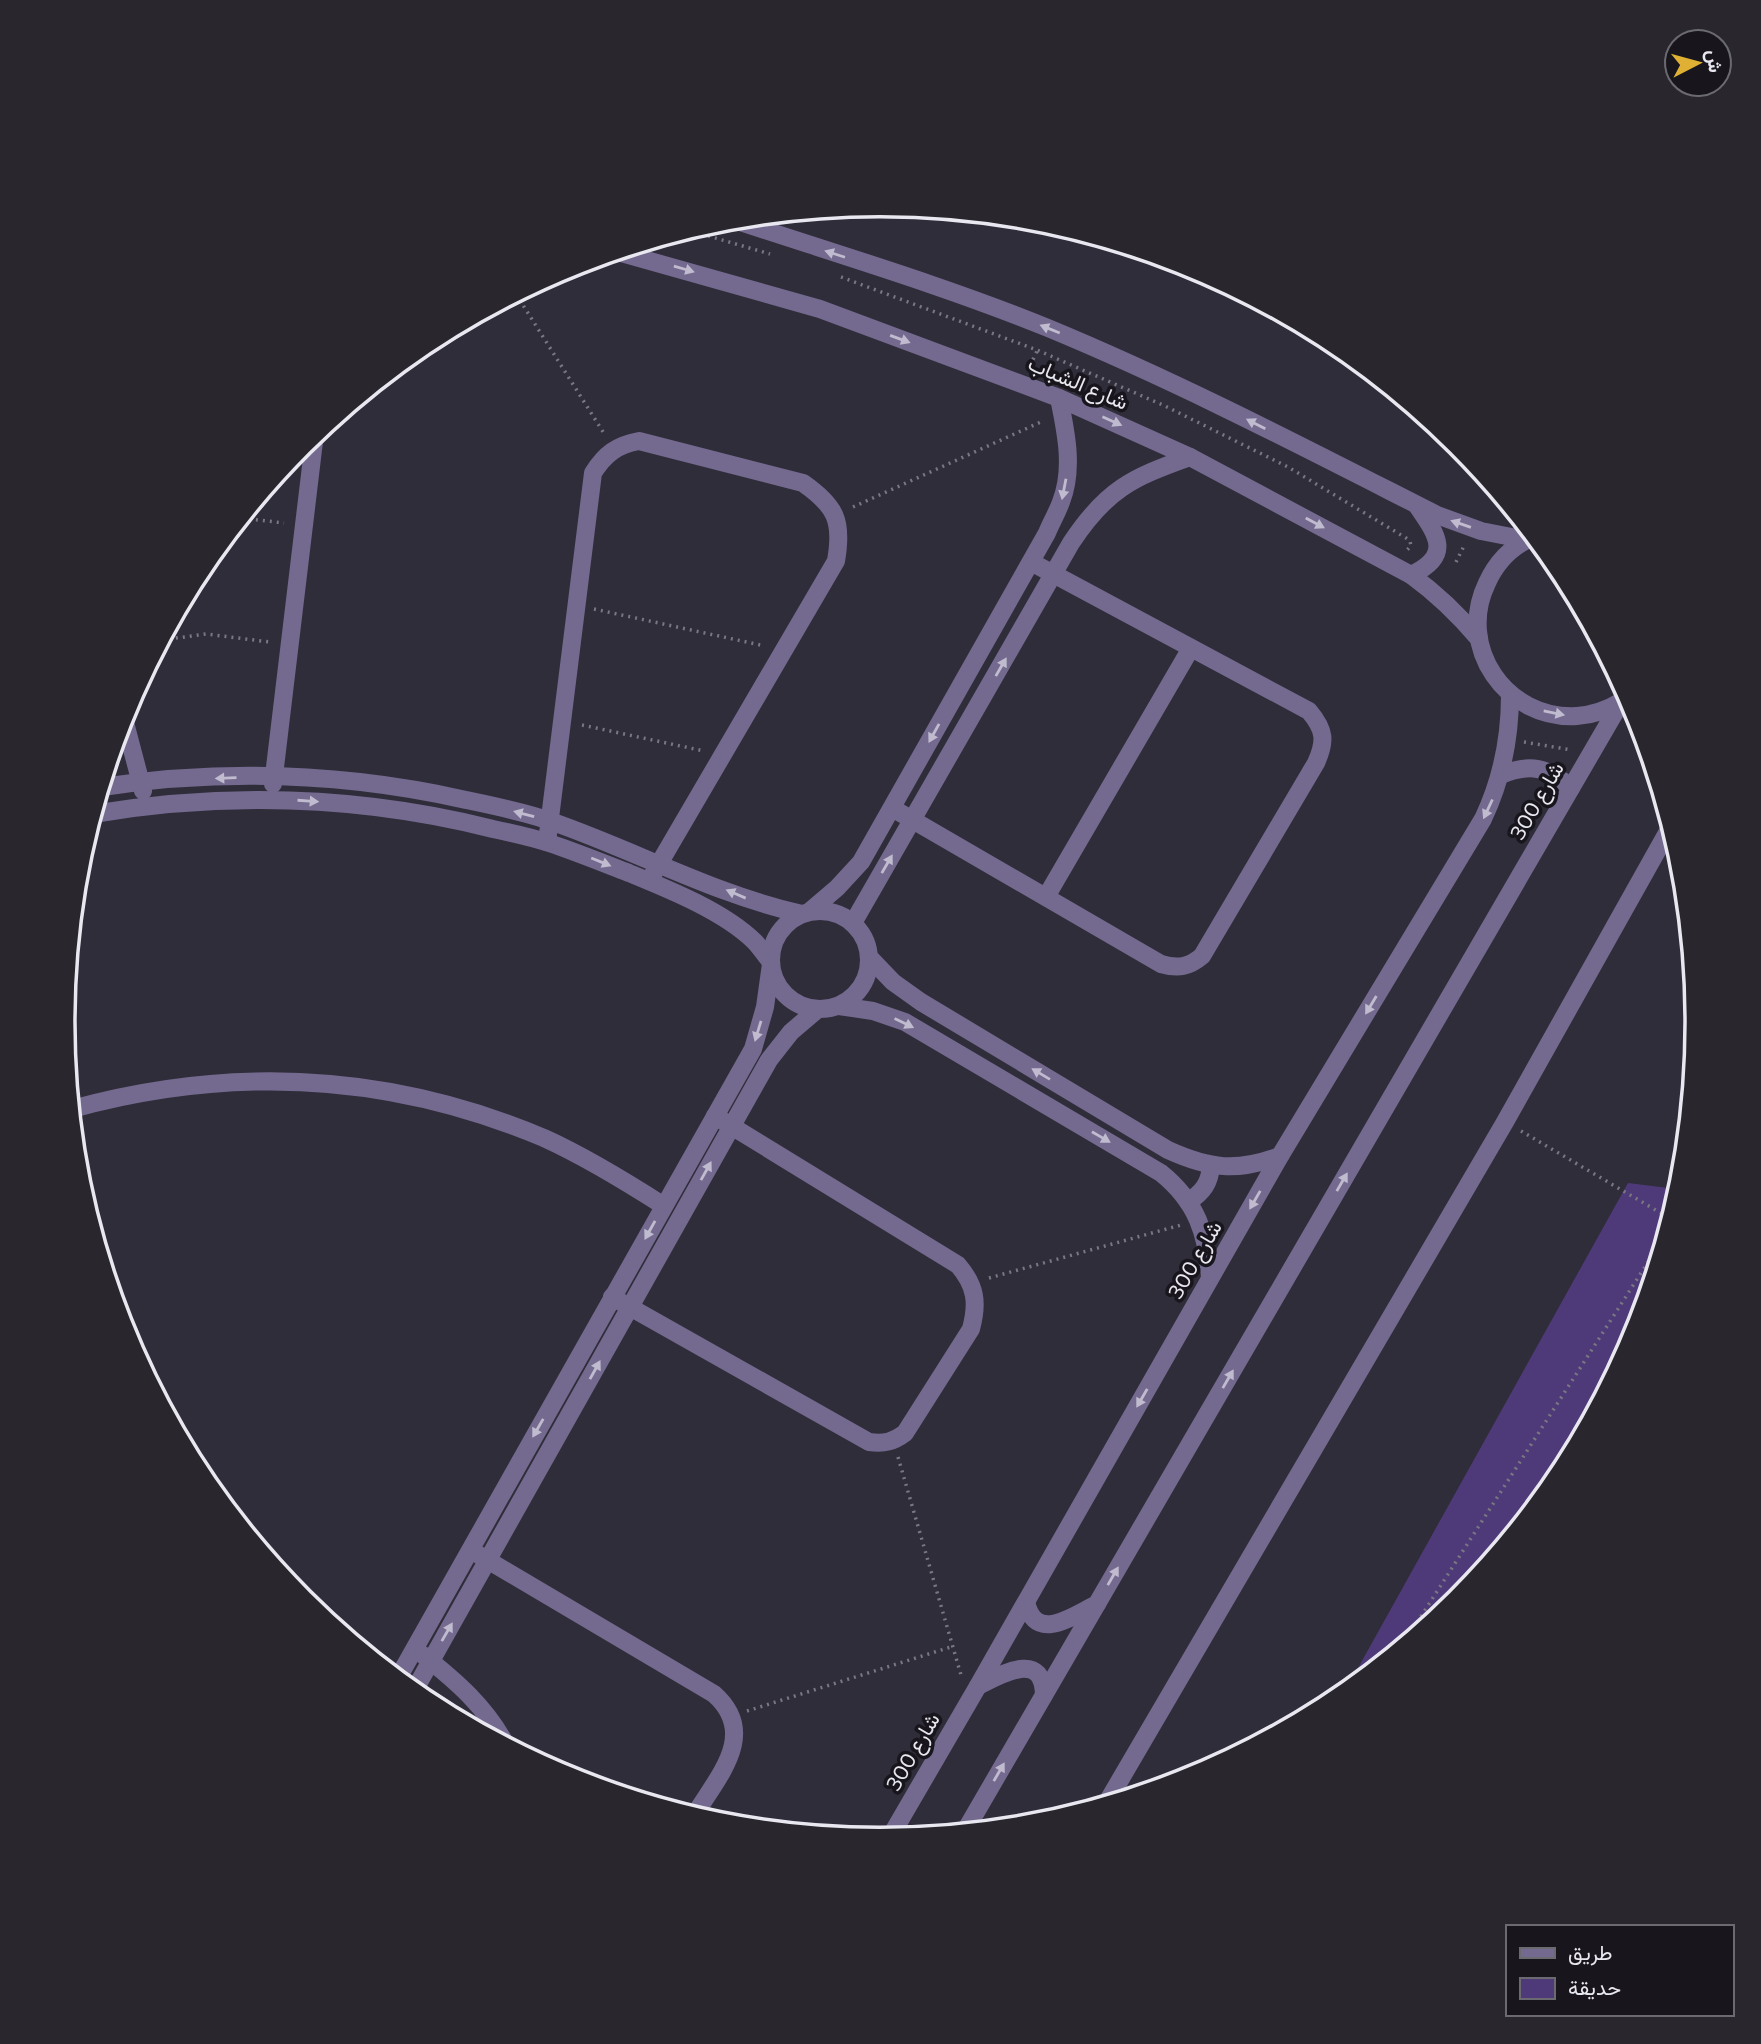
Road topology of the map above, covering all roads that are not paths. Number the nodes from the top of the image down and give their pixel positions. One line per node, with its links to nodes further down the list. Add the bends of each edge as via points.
1 (756, 227): 6 (street, شارع الشباب, one-way to 1, via 1184,388 1047,328)
2 (634, 255): 3 (street, شارع الشباب, one-way to 3, via 820,309 1021,384)
3 (1061, 405): 5 (street, شارع الشباب, one-way to 5); 9 (street, one-way to 9, via 1068,467 1062,500)
4 (313, 451): 19 (street)
5 (1190, 457): 10 (street, via 1132,480 1108,497 1087,519); 11 (street, شارع الشباب, one-way to 11)
6 (1416, 504): 7 (street, شارع الشباب, one-way to 6, via 1459,524); 11 (street, via 1433,529 1438,551 1424,569)
7 (1523, 537)
8 (1526, 541): 12 (street, via 1507,553 1492,571 1477,616)
9 (1031, 562): 10 (street); 25 (street, one-way to 25)
10 (1054, 574): 13 (street); 27 (street, one-way to 10)
11 (1411, 575): 12 (street, شارع الشباب, via 1436,593)
12 (1479, 639): 14 (street, via 1485,661)
13 (1191, 648): 33 (street); 33 (street, via 1309,711 1323,736 1316,763 1194,963 1183,967 1161,964)
14 (1510, 695): 15 (street, one-way to 15, via 1554,715 1600,712); 18 (street, شارع 300)
15 (1619, 702)
16 (1621, 706): 22 (street, شارع 300)
17 (129, 735): 20 (street)
18 (1501, 775): 22 (street, via 1530,768 1559,777); 43 (street, شارع 300, one-way to 43, via 1483,819)
19 (274, 776): 20 (street, one-way to 20); 23 (street); 28 (street, one-way to 19, via 422,791)
20 (141, 781): 21 (street); 24 (street)
21 (111, 786)
22 (1571, 788): 53 (street, شارع 300, one-way to 22)
23 (272, 799): 24 (street); 30 (street, one-way to 30, via 438,816)
24 (146, 805): 26 (street)
25 (892, 808): 27 (street); 34 (street, via 861,862)
26 (104, 812)
27 (912, 820): 33 (street); 35 (street, one-way to 27)
28 (550, 821): 30 (street); 31 (street); 31 (street, via 593,473 601,459 626,443 639,441 803,483 822,496 835,515 840,538 836,561)
29 (1664, 839): 61 (street, via 1505,1122)
30 (547, 842): 32 (street, one-way to 32)
31 (660, 864): 32 (street); 34 (street, one-way to 31, via 749,900)
32 (649, 881): 37 (street, via 734,925)
33 (1046, 897)
34 (806, 912): 35 (street, via 833,912); 37 (street, via 791,920 775,938)
35 (853, 923): 36 (street, via 862,933)
36 (869, 957): 38 (street, via 864,981); 44 (street, one-way to 36, via 1168,1150 920,1002)
37 (771, 963): 39 (street, via 773,976 786,996); 41 (street, one-way to 41, via 765,1007 752,1049)
38 (839, 1006): 39 (street); 45 (street, one-way to 45, via 905,1022 1161,1173)
39 (818, 1009): 42 (street, via 779,1045)
40 (80, 1107): 46 (street, via 211,1083 347,1085 481,1114 606,1169)
41 (715, 1116): 42 (street); 46 (street)
42 (732, 1127): 49 (street, one-way to 42); 49 (street, via 958,1265 974,1295 971,1329 905,1433 881,1444 869,1442)
43 (1280, 1156): 44 (street, via 1259,1164); 47 (street, شارع 300, one-way to 47)
44 (1211, 1165): 45 (street, via 1206,1187)
45 (1188, 1202): 47 (street, via 1208,1248)
46 (664, 1206): 48 (street, one-way to 48)
47 (1210, 1278): 52 (street, شارع 300, one-way to 52)
48 (612, 1297): 49 (street); 50 (street, one-way to 50)
49 (630, 1307): 51 (street, one-way to 49)
50 (469, 1549): 51 (street); 54 (street)
51 (488, 1560): 55 (street, one-way to 51); 62 (street, via 725,1704 732,1716 734,1746)
52 (1026, 1602): 53 (street, via 1032,1617 1045,1625); 58 (street, شارع 300)
53 (1097, 1604): 59 (street, شارع 300)
54 (415, 1648): 55 (street); 56 (street)
55 (431, 1661): 57 (street); 60 (street, via 475,1699)
56 (403, 1670)
57 (419, 1682)
58 (978, 1686): 59 (street, via 1023,1667 1040,1676); 64 (street, شارع 300)
59 (1044, 1695): 63 (street, شارع 300, one-way to 59)
60 (498, 1730)
61 (1112, 1793)
62 (699, 1806)
63 (970, 1822)
64 (896, 1827)

